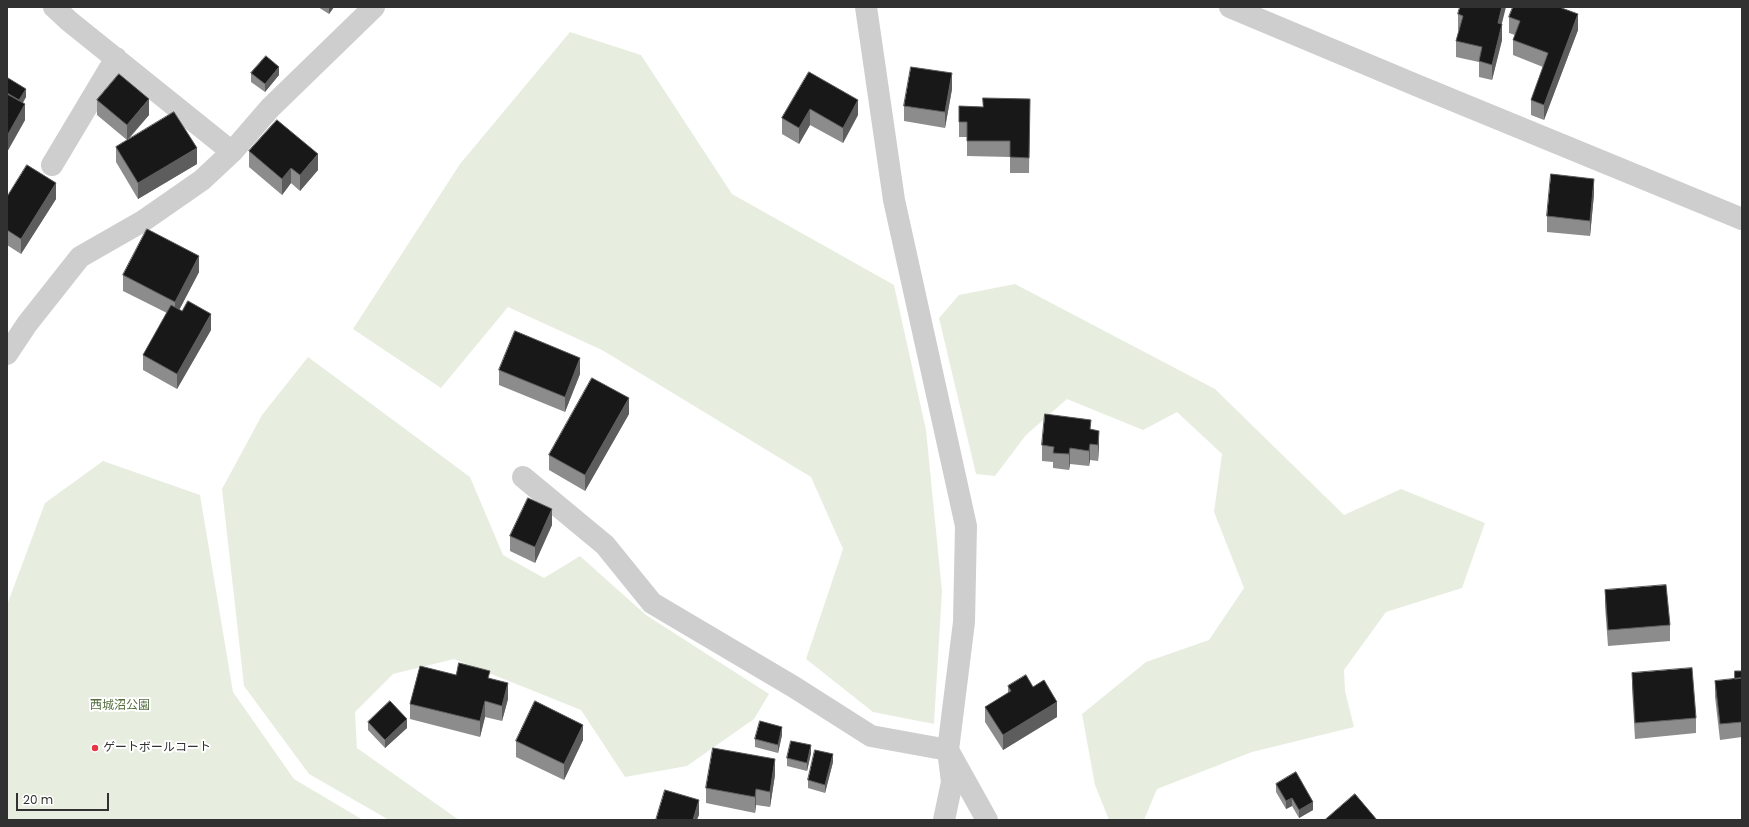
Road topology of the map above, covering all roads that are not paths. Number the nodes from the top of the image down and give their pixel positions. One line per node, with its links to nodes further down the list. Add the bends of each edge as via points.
1 (54, 7): 5 (street)
2 (374, 7): 6 (street, via 270,108)
3 (866, 7): 11 (street, via 894,200 966,526 964,622)
4 (1230, 7): 8 (street)
5 (116, 58): 6 (street); 7 (street)
6 (232, 152): 9 (street, via 202,180 149,217 80,257 27,324)
7 (52, 165)
8 (1742, 219)
9 (7, 354)
10 (523, 477): 11 (street, via 605,545 652,603 871,736)
11 (948, 750): 12 (street, via 952,782); 13 (street)
12 (944, 820)
13 (987, 820)

